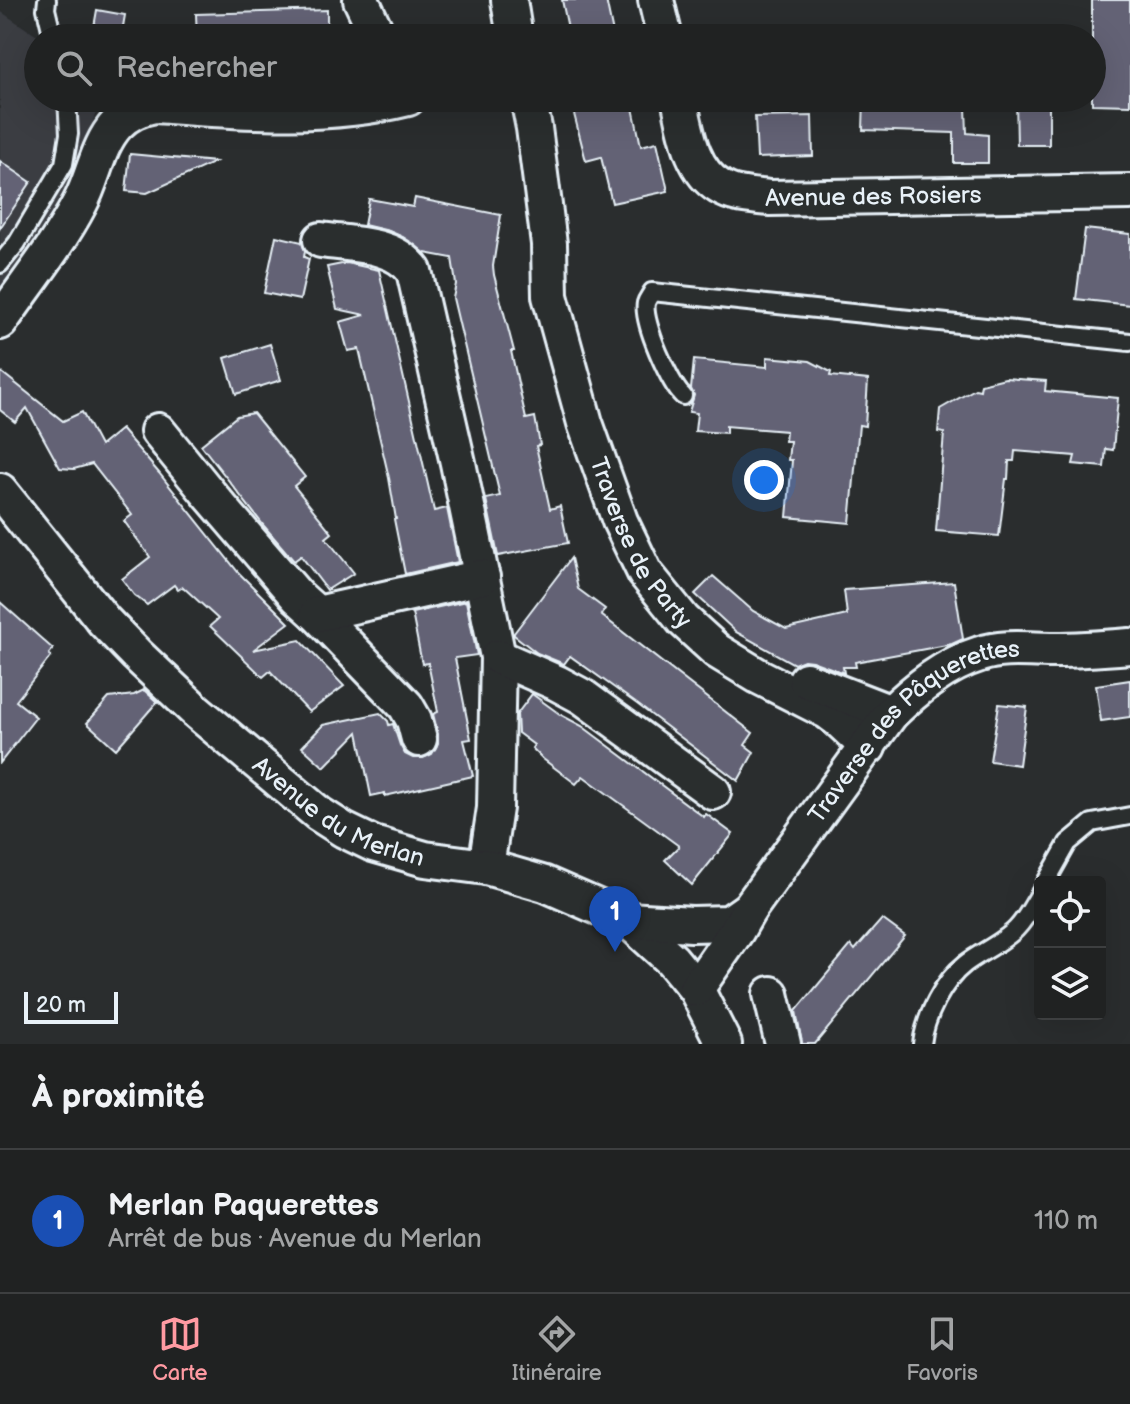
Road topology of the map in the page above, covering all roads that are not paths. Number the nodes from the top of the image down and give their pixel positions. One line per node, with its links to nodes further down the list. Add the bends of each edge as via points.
1 (47, 0): 5 (lane)
2 (361, 0): 6 (street)
3 (509, 0): 7 (street)
4 (656, 0): 8 (street)
5 (50, 24)
6 (372, 24)
7 (513, 24)
8 (662, 24)
9 (68, 112): 18 (lane, via 64,164)
10 (131, 112): 19 (street, via 102,146 81,201)
11 (263, 112): 12 (street)
12 (308, 112)
13 (531, 112): 17 (street, Traverse de Party)
14 (682, 112): 15 (street, Avenue des Rosiers, via 691,152 703,171 719,187 743,195)
15 (1130, 192)
16 (321, 240): 24 (street, via 395,254 414,271)
17 (549, 244): 28 (street, Traverse de Party, via 569,289 603,417 664,570 727,637 803,680); 30 (street, Traverse de Party, via 550,296 585,423 645,573 717,651 827,711)
18 (0, 264)
19 (0, 322)
20 (1130, 342): 21 (lane, via 652,292 646,305 651,333)
21 (683, 396)
22 (158, 431): 25 (street)
23 (0, 491): 33 (street, Avenue du Merlan, via 137,655 319,814 384,848)
24 (482, 577): 25 (street); 27 (street)
25 (317, 614): 29 (street, via 406,706)
26 (1130, 646): 28 (street, Traverse des Pâquerettes, via 981,653 916,689)
27 (498, 657): 31 (street, via 583,697); 33 (street, via 495,808)
28 (891, 713): 30 (street, Traverse des Pâquerettes)
29 (419, 739)
30 (868, 747): 36 (street, Traverse des Pâquerettes)
31 (713, 792)
32 (1130, 816): 34 (lane, via 1092,823 1068,843)
33 (486, 867): 37 (street, Avenue du Merlan, via 545,884)
34 (1049, 876)
35 (1034, 904): 42 (lane, via 1016,929 962,966 939,993)
36 (749, 909): 37 (street, via 729,923); 38 (street, Traverse des Pâquerettes)
37 (628, 920): 38 (street, Avenue du Merlan)
38 (696, 989): 40 (street, Avenue du Merlan)
39 (771, 994): 41 (street)
40 (724, 1044)
41 (783, 1044)
42 (922, 1044)

